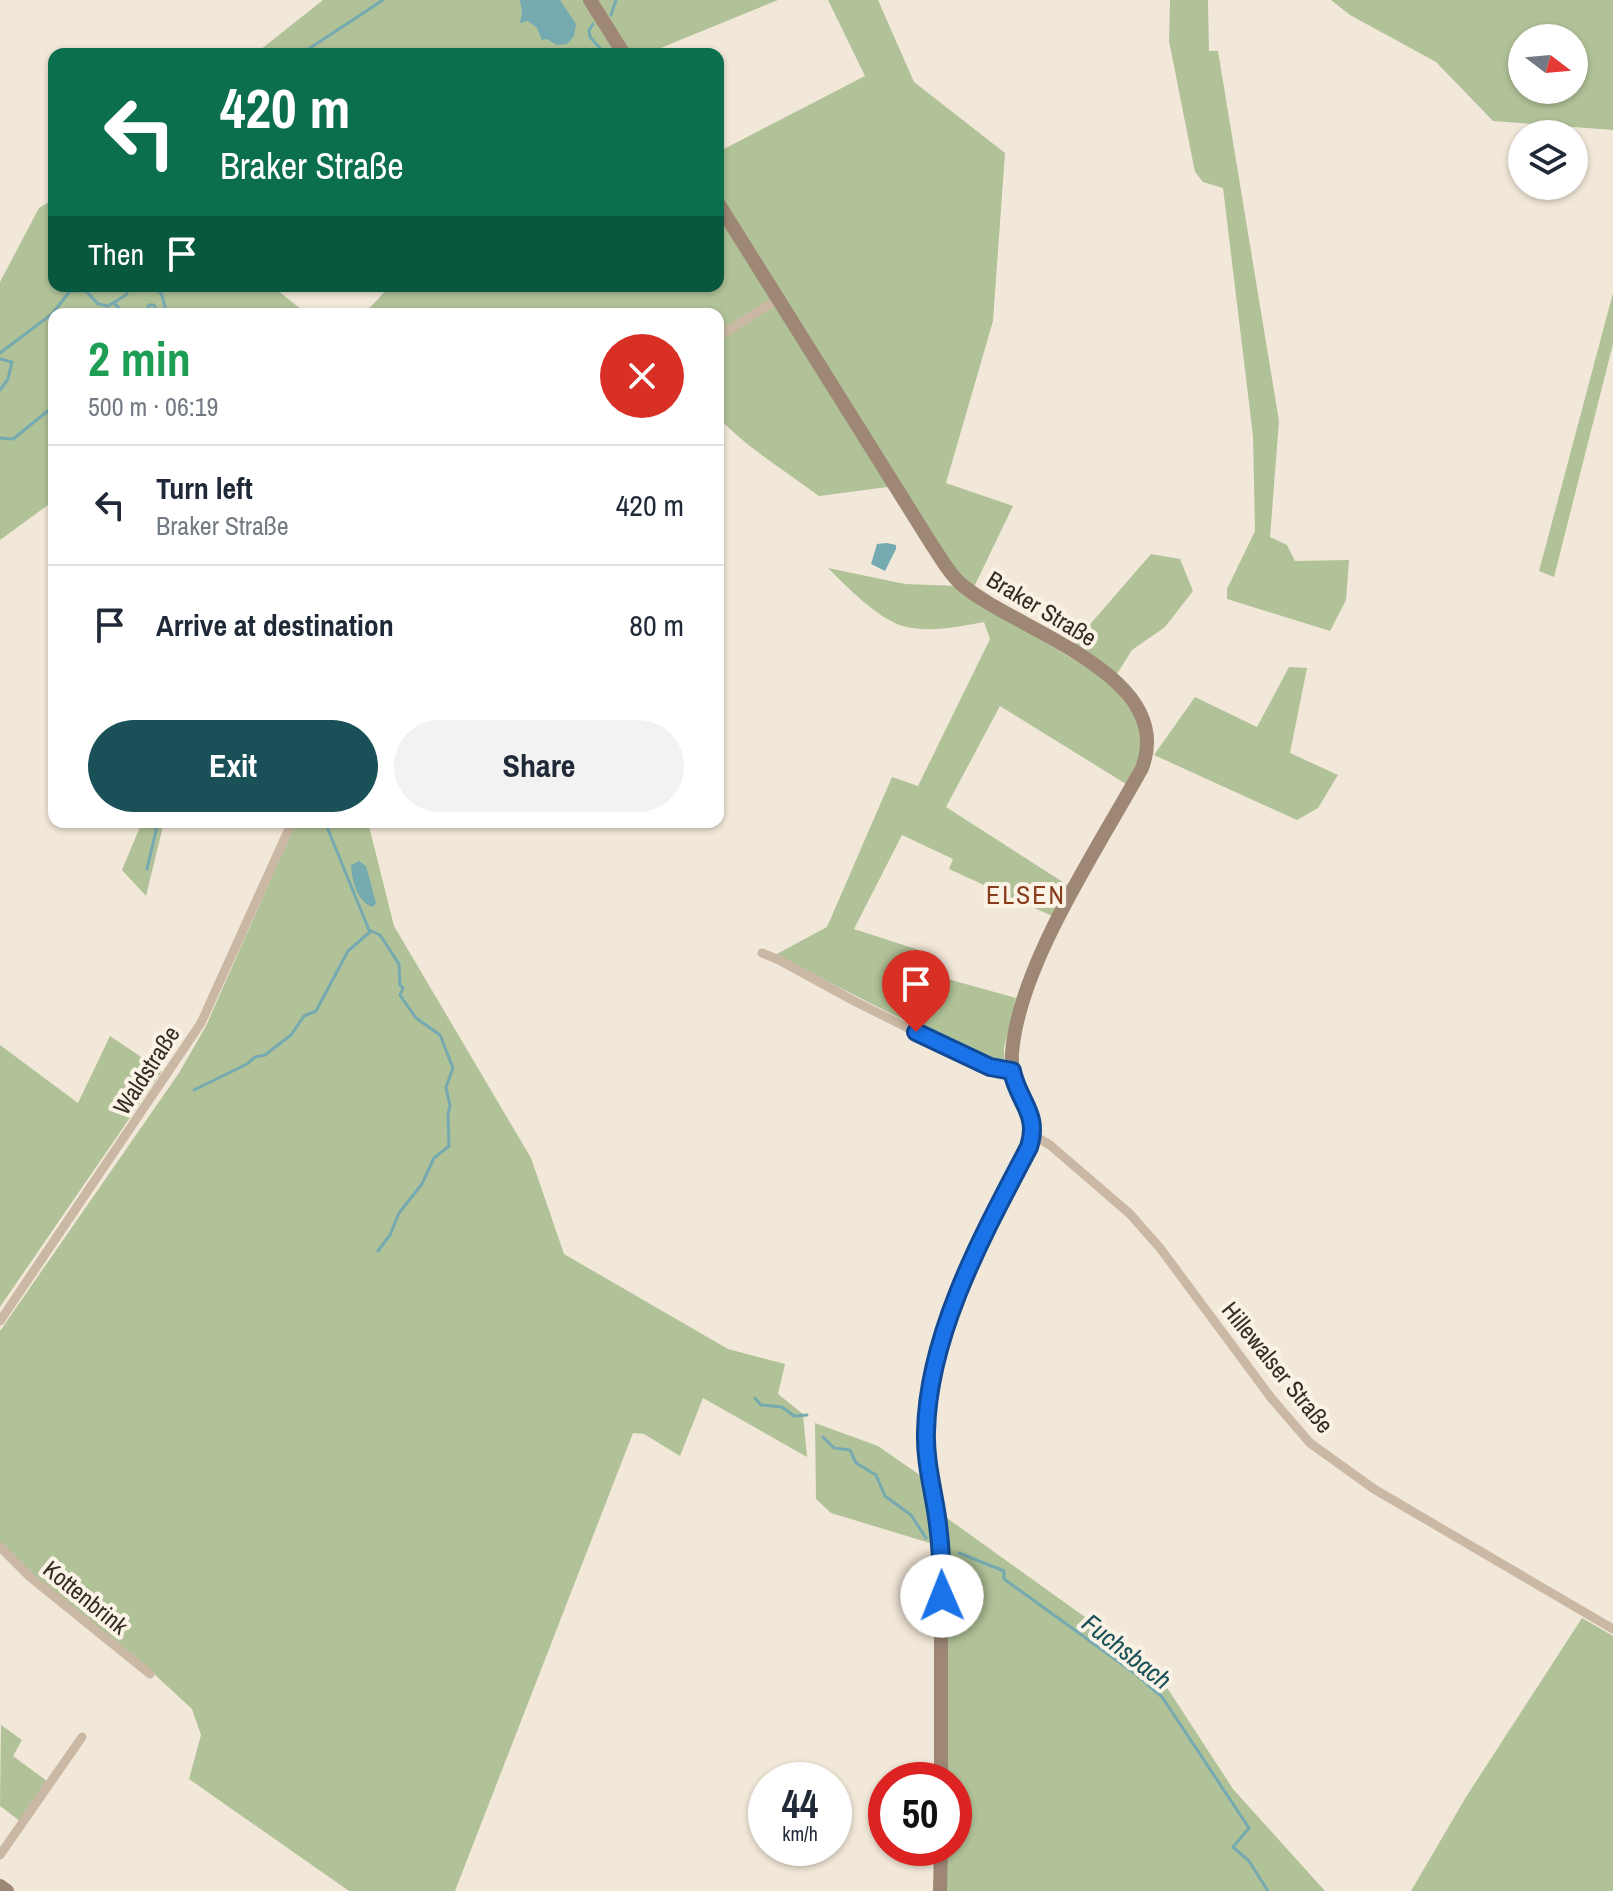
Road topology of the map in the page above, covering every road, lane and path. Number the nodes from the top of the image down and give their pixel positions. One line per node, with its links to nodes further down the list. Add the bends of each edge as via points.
1 (590, 0): 2 (main road)
2 (620, 48)
3 (724, 213): 4 (main road, Braker Straße)
4 (778, 299): 5 (street); 8 (main road, Braker Straße, via 959,583 1105,672 1139,710 1148,729 1149,753 1142,768 1037,963 1014,1034)
5 (724, 333)
6 (289, 828): 10 (street, Waldstraße, via 201,1023)
7 (762, 953): 8 (street, via 922,1036 990,1067)
8 (1012, 1071): 9 (main road, Braker Straße, via 1032,1118)
9 (1033, 1135): 12 (street, Hillewalser Straße, via 1130,1214 1310,1443 1374,1489); 15 (main road, via 968,1268 939,1353 927,1414 926,1450 942,1569)
10 (0, 1321)
11 (0, 1547): 13 (street, Kottenbrink)
12 (1613, 1629)
13 (150, 1674)
14 (82, 1737): 16 (street)
15 (941, 1762)
16 (0, 1855)
17 (941, 1866): 20 (main road)
18 (0, 1886): 19 (main road)
19 (7, 1891)
20 (940, 1891)

